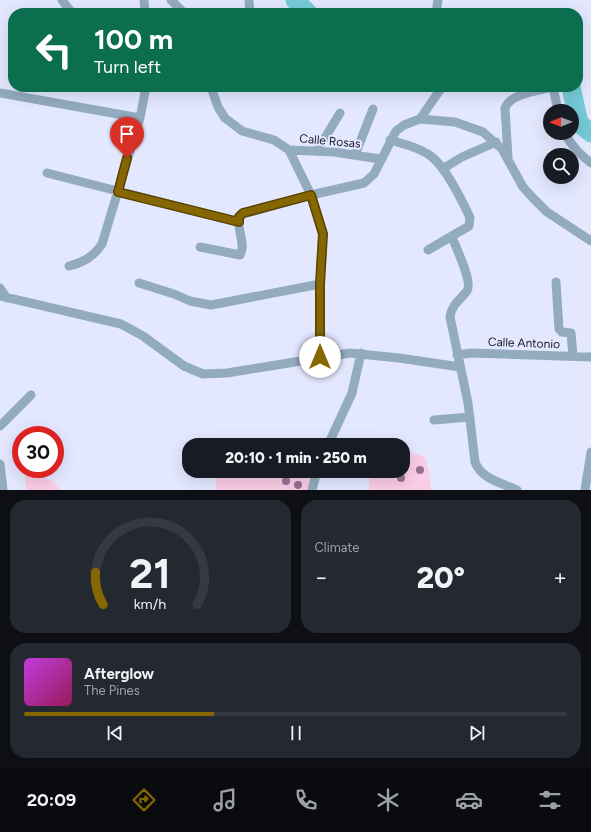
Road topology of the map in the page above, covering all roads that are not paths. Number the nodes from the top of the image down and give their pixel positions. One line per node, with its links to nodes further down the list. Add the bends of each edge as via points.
1 (62, 0): 4 (street)
2 (171, 0): 5 (street)
3 (249, 2): 6 (street)
4 (68, 8)
5 (179, 8)
6 (250, 8)
7 (145, 92): 16 (street)
8 (213, 92): 21 (street, Calle Rosas, via 218,107 234,126 242,131 274,140)
9 (439, 92): 17 (street)
10 (536, 92): 25 (street, via 518,97 507,104 505,116)
11 (554, 92): 13 (street)
12 (0, 93): 16 (street)
13 (557, 104)
14 (373, 109): 23 (street)
15 (340, 113): 22 (street)
16 (140, 118): 29 (street)
17 (420, 119): 18 (street, via 404,125); 20 (street, via 464,124 483,132)
18 (390, 140): 24 (street); 27 (street, via 422,150)
19 (568, 140): 26 (street)
20 (496, 142): 25 (street); 27 (street)
21 (289, 150): 22 (street, Calle Rosas); 30 (street)
22 (317, 151): 23 (street, Calle Rosas)
23 (355, 155): 24 (street, Calle Rosas)
24 (380, 159): 30 (street, via 374,174 364,183)
25 (508, 159): 33 (street, via 523,187 532,197 548,212)
26 (591, 163)
27 (444, 168): 32 (street, via 470,218 469,226)
28 (47, 173): 29 (street)
29 (118, 192): 31 (street); 36 (street, via 102,244 92,257)
30 (311, 195): 31 (street, via 243,213 239,217); 39 (street, via 323,234)
31 (239, 222): 34 (street, via 242,250 240,255)
32 (452, 237): 35 (street); 43 (street, via 469,281 468,290 454,304 450,317)
33 (591, 241)
34 (200, 247)
35 (428, 250)
36 (69, 266)
37 (556, 282): 44 (street, via 559,329 571,333)
38 (139, 284): 39 (street, via 190,301 211,305)
39 (320, 284): 45 (street)
40 (0, 288): 41 (street)
41 (3, 297): 45 (street, via 122,324 184,366 203,374 228,373)
42 (361, 353): 45 (street); 47 (street); 52 (street, via 352,393)
43 (457, 355): 44 (street, Calle Antonio, via 472,353); 47 (street)
44 (573, 356): 46 (street, Calle Antonio)
45 (320, 357)
46 (591, 357)
47 (460, 368): 49 (street)
48 (31, 395): 50 (street)
49 (470, 417): 51 (street); 59 (street, via 478,470 483,475)
50 (2, 420)
51 (434, 420)
52 (331, 438)
53 (591, 452): 56 (street)
54 (0, 464): 57 (street)
55 (315, 478): 58 (street)
56 (587, 488)
57 (3, 490)
58 (312, 490)
59 (518, 490)

